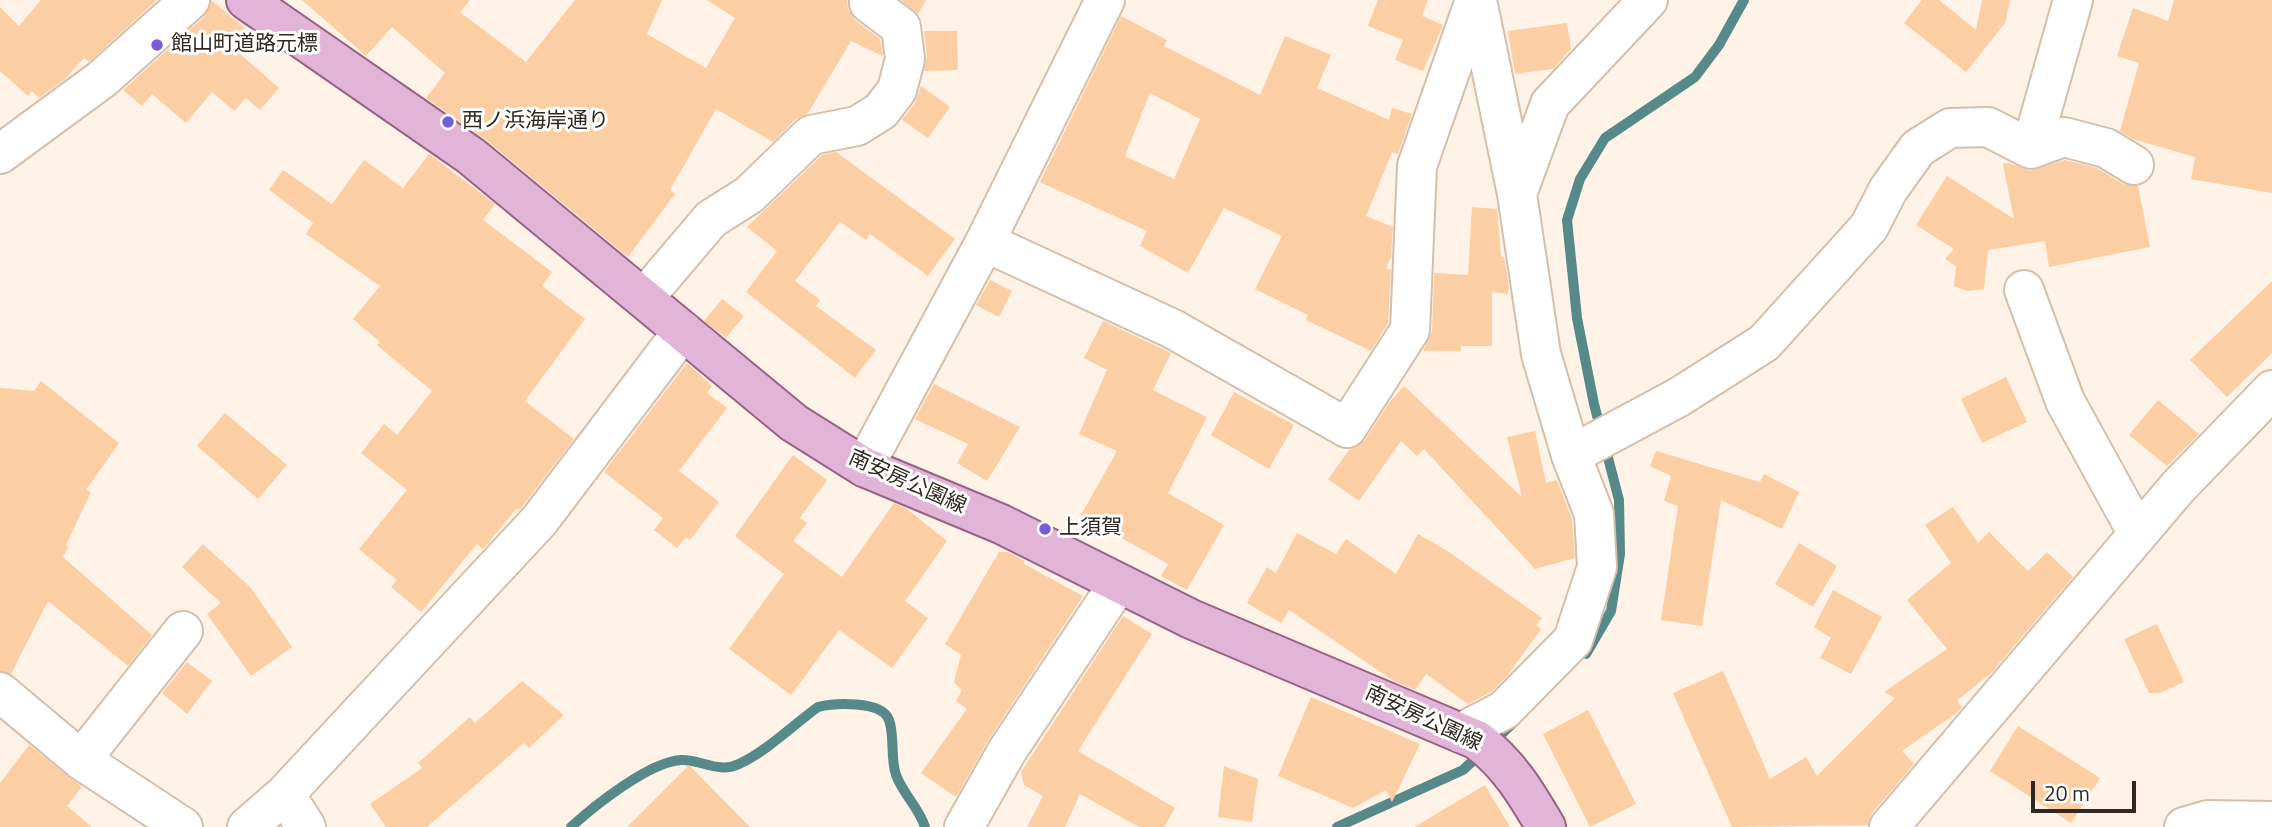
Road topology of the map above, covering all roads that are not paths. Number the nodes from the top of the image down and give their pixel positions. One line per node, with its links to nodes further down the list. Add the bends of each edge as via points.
1 (190, 0): 9 (street, via 102,79)
2 (246, 0): 14 (main road, 南安房公園線, via 471,156)
3 (1105, 0): 12 (street)
4 (1476, 0): 11 (street); 12 (street, via 1417,166 1409,330 1347,429 1173,330)
5 (1648, 0): 11 (street, via 1550,104)
6 (2073, 0): 8 (street)
7 (869, 4): 14 (street, via 901,27 905,59 897,90 881,111 857,126 811,135 749,195 711,219)
8 (2031, 149): 10 (street, via 2064,138 2106,148); 17 (street, via 1987,127 1950,128 1918,148 1869,227 1764,343 1679,397)
9 (0, 154)
10 (2134, 165)
11 (1517, 194): 17 (street, via 1541,354)
12 (985, 242): 18 (street)
13 (2024, 290): 19 (street, via 2065,401)
14 (644, 298): 15 (main road, 南安房公園線)
15 (683, 331): 18 (main road, 南安房公園線, via 794,423); 25 (street, via 540,521)
16 (2272, 390): 19 (street)
17 (1579, 450): 23 (street, via 1594,514 1597,567 1573,640)
18 (863, 467): 20 (main road, 南安房公園線, via 1001,524)
19 (2138, 534): 32 (street)
20 (1118, 584): 23 (main road, 南安房公園線); 30 (street, via 1007,751)
21 (183, 631): 24 (street)
22 (0, 692): 24 (street)
23 (1478, 743): 31 (main road, 南安房公園線, via 1517,779)
24 (81, 760): 27 (street)
25 (285, 794): 28 (street); 29 (street)
26 (2272, 821): 33 (street, via 2208,820)
27 (183, 827)
28 (247, 827)
29 (306, 827)
30 (964, 827)
31 (1546, 827)
32 (1889, 827)
33 (2184, 827)

